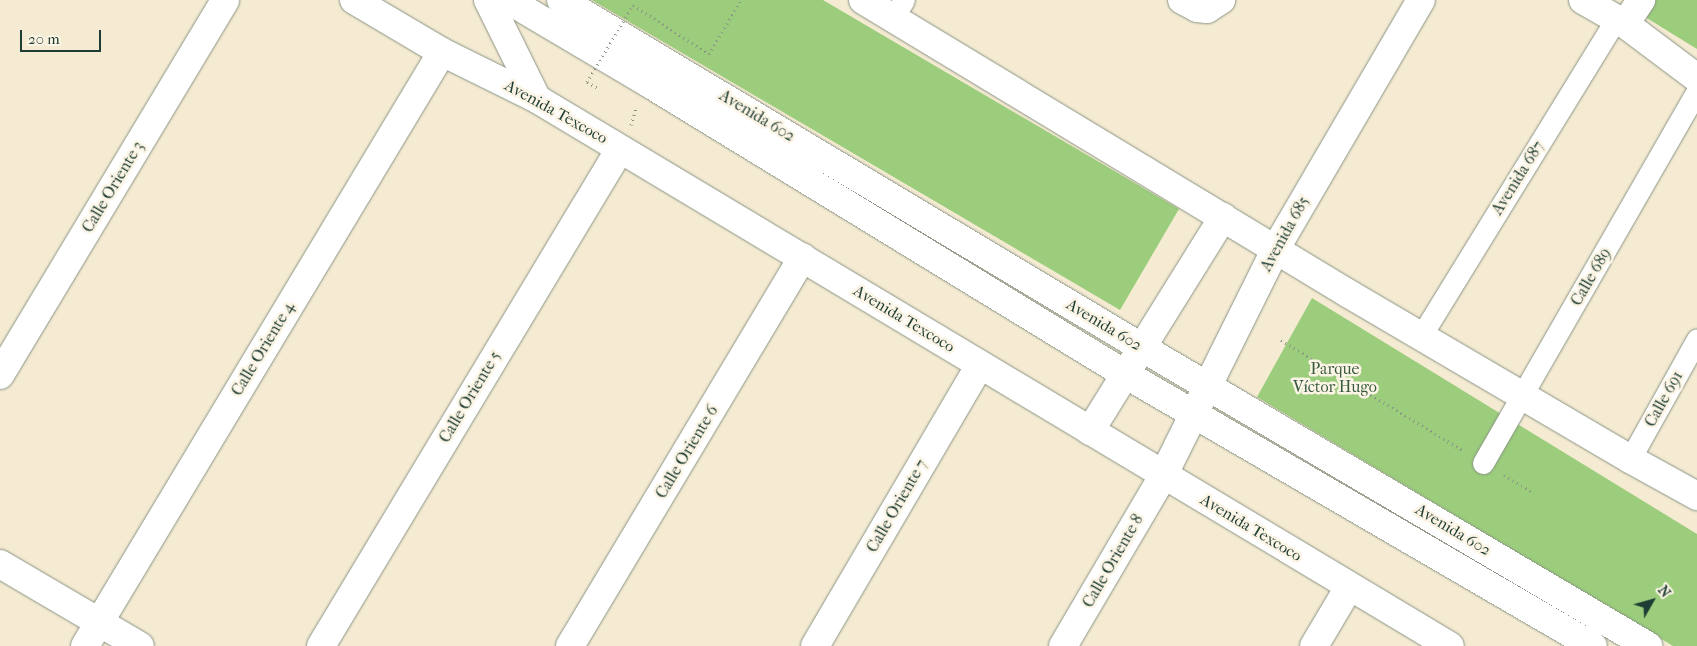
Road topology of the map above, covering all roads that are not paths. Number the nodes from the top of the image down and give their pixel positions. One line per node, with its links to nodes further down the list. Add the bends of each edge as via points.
1 (226, 0): 27 (main road, Calle Oriente 3)
2 (354, 0): 14 (main road, Avenida Texcoco)
3 (488, 0): 17 (main road)
4 (508, 0): 26 (main road, Avenida 602)
5 (561, 0): 24 (main road, Avenida 602)
6 (863, 0): 12 (main road)
7 (1182, 0): 8 (main road, via 1197,8 1208,9)
8 (1221, 0)
9 (1421, 0): 20 (main road, Avenida 685)
10 (1583, 0): 13 (main road)
11 (1641, 0): 13 (main road)
12 (898, 9): 19 (main road)
13 (1621, 22): 15 (main road); 22 (street, Avenida 687)
14 (442, 52): 17 (main road, Avenida Texcoco); 38 (main road, Calle Oriente 4)
15 (1697, 78)
16 (1697, 91): 29 (street, Calle 689)
17 (537, 99): 18 (main road, Avenida Texcoco)
18 (620, 149): 21 (main road, Avenida Texcoco); 41 (main road, Calle Oriente 5)
19 (1223, 217): 20 (main road); 24 (main road)
20 (1276, 248): 22 (main road); 28 (main road, Avenida 685)
21 (803, 257): 25 (main road, Avenida Texcoco); 42 (main road, Calle Oriente 6)
22 (1421, 336): 29 (main road)
23 (1697, 340): 32 (street, Calle 691)
24 (1141, 347): 26 (main road); 28 (main road, Avenida 602)
25 (980, 366): 31 (main road, Avenida Texcoco); 43 (main road, Calle Oriente 7)
26 (1125, 374): 30 (main road, Avenida 602); 31 (main road)
27 (0, 375)
28 (1207, 385): 30 (main road, Avenida 685); 48 (main road, Avenida 602)
29 (1523, 396): 32 (main road); 33 (street, Calle 689)
30 (1193, 412): 34 (main road, Avenida 685); 47 (main road, Avenida 602)
31 (1090, 431): 34 (main road, Avenida Texcoco)
32 (1630, 459): 35 (main road)
33 (1483, 463)
34 (1163, 476): 37 (main road, Avenida Texcoco); 44 (main road, Calle Oriente 8)
35 (1697, 496)
36 (0, 564): 38 (main road)
37 (1349, 587): 45 (main road); 46 (main road, Avenida Texcoco)
38 (99, 622): 39 (main road, Calle Oriente 4); 40 (main road)
39 (85, 646)
40 (140, 646)
41 (321, 646)
42 (570, 646)
43 (815, 646)
44 (1063, 646)
45 (1314, 646)
46 (1450, 646)
47 (1593, 646)
48 (1648, 646)

